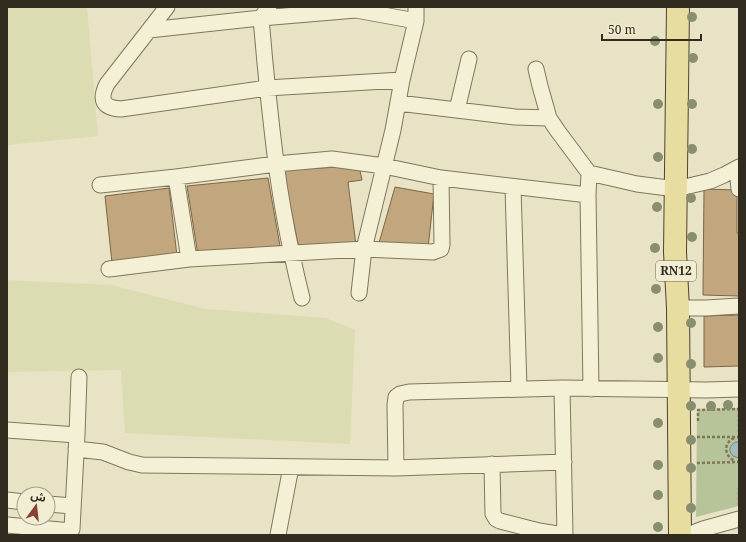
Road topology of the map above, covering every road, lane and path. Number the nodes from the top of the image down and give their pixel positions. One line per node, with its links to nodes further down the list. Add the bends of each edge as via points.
1 (167, 7): 5 (street)
2 (678, 7): 21 (main road, RN12)
3 (265, 12): 4 (street, via 356,10 383,15); 5 (street); 9 (street)
4 (416, 14): 8 (street)
5 (149, 30): 9 (street, via 107,84 103,99 107,106 121,109)
6 (469, 59): 11 (street)
7 (536, 69): 12 (street)
8 (402, 80): 9 (street); 10 (street)
9 (267, 88): 13 (street)
10 (398, 103): 11 (street); 14 (street)
11 (458, 110): 12 (street)
12 (549, 118): 16 (street)
13 (276, 164): 14 (street, via 332,159); 17 (street); 25 (street)
14 (384, 166): 18 (street); 24 (street)
15 (738, 168): 21 (street, via 710,181); 22 (street)
16 (589, 172): 21 (street, via 637,184); 23 (street)
17 (176, 177): 19 (street); 26 (street)
18 (441, 178): 20 (street); 24 (street, via 441,249 434,252)
19 (100, 185)
20 (513, 187): 23 (street); 34 (street)
21 (676, 189): 31 (main road, RN12, via 675,252)
22 (739, 189)
23 (588, 195): 35 (street)
24 (364, 249): 25 (street); 28 (street)
25 (291, 253): 26 (street); 29 (street)
26 (189, 259): 27 (street)
27 (108, 269)
28 (359, 292)
29 (302, 298)
30 (739, 306): 31 (street)
31 (678, 308): 37 (main road, RN12)
32 (79, 378): 43 (street)
33 (562, 388): 34 (street); 35 (street); 44 (street)
34 (519, 389): 48 (street, via 400,394 396,397 395,405)
35 (591, 389): 37 (street)
36 (739, 389): 37 (street)
37 (678, 390): 58 (main road, RN12)
38 (739, 409): 39 (path); 42 (path)
39 (698, 410)
40 (7, 430): 43 (street)
41 (698, 437): 42 (path)
42 (739, 437): 45 (path, via 731,440 726,450 729,458 739,462)
43 (77, 442): 47 (street, via 142,466); 52 (street)
44 (564, 462): 46 (street); 57 (street)
45 (697, 463)
46 (492, 464): 48 (street); 55 (street, via 494,517)
47 (291, 467): 48 (street); 56 (street)
48 (396, 468)
49 (739, 488): 51 (path)
50 (56, 505): 52 (street)
51 (739, 505)
52 (73, 506): 54 (street, via 71,531)
53 (739, 519): 59 (street)
54 (7, 525)
55 (538, 533): 57 (street)
56 (278, 535)
57 (564, 535)
58 (680, 535)
59 (688, 535)

